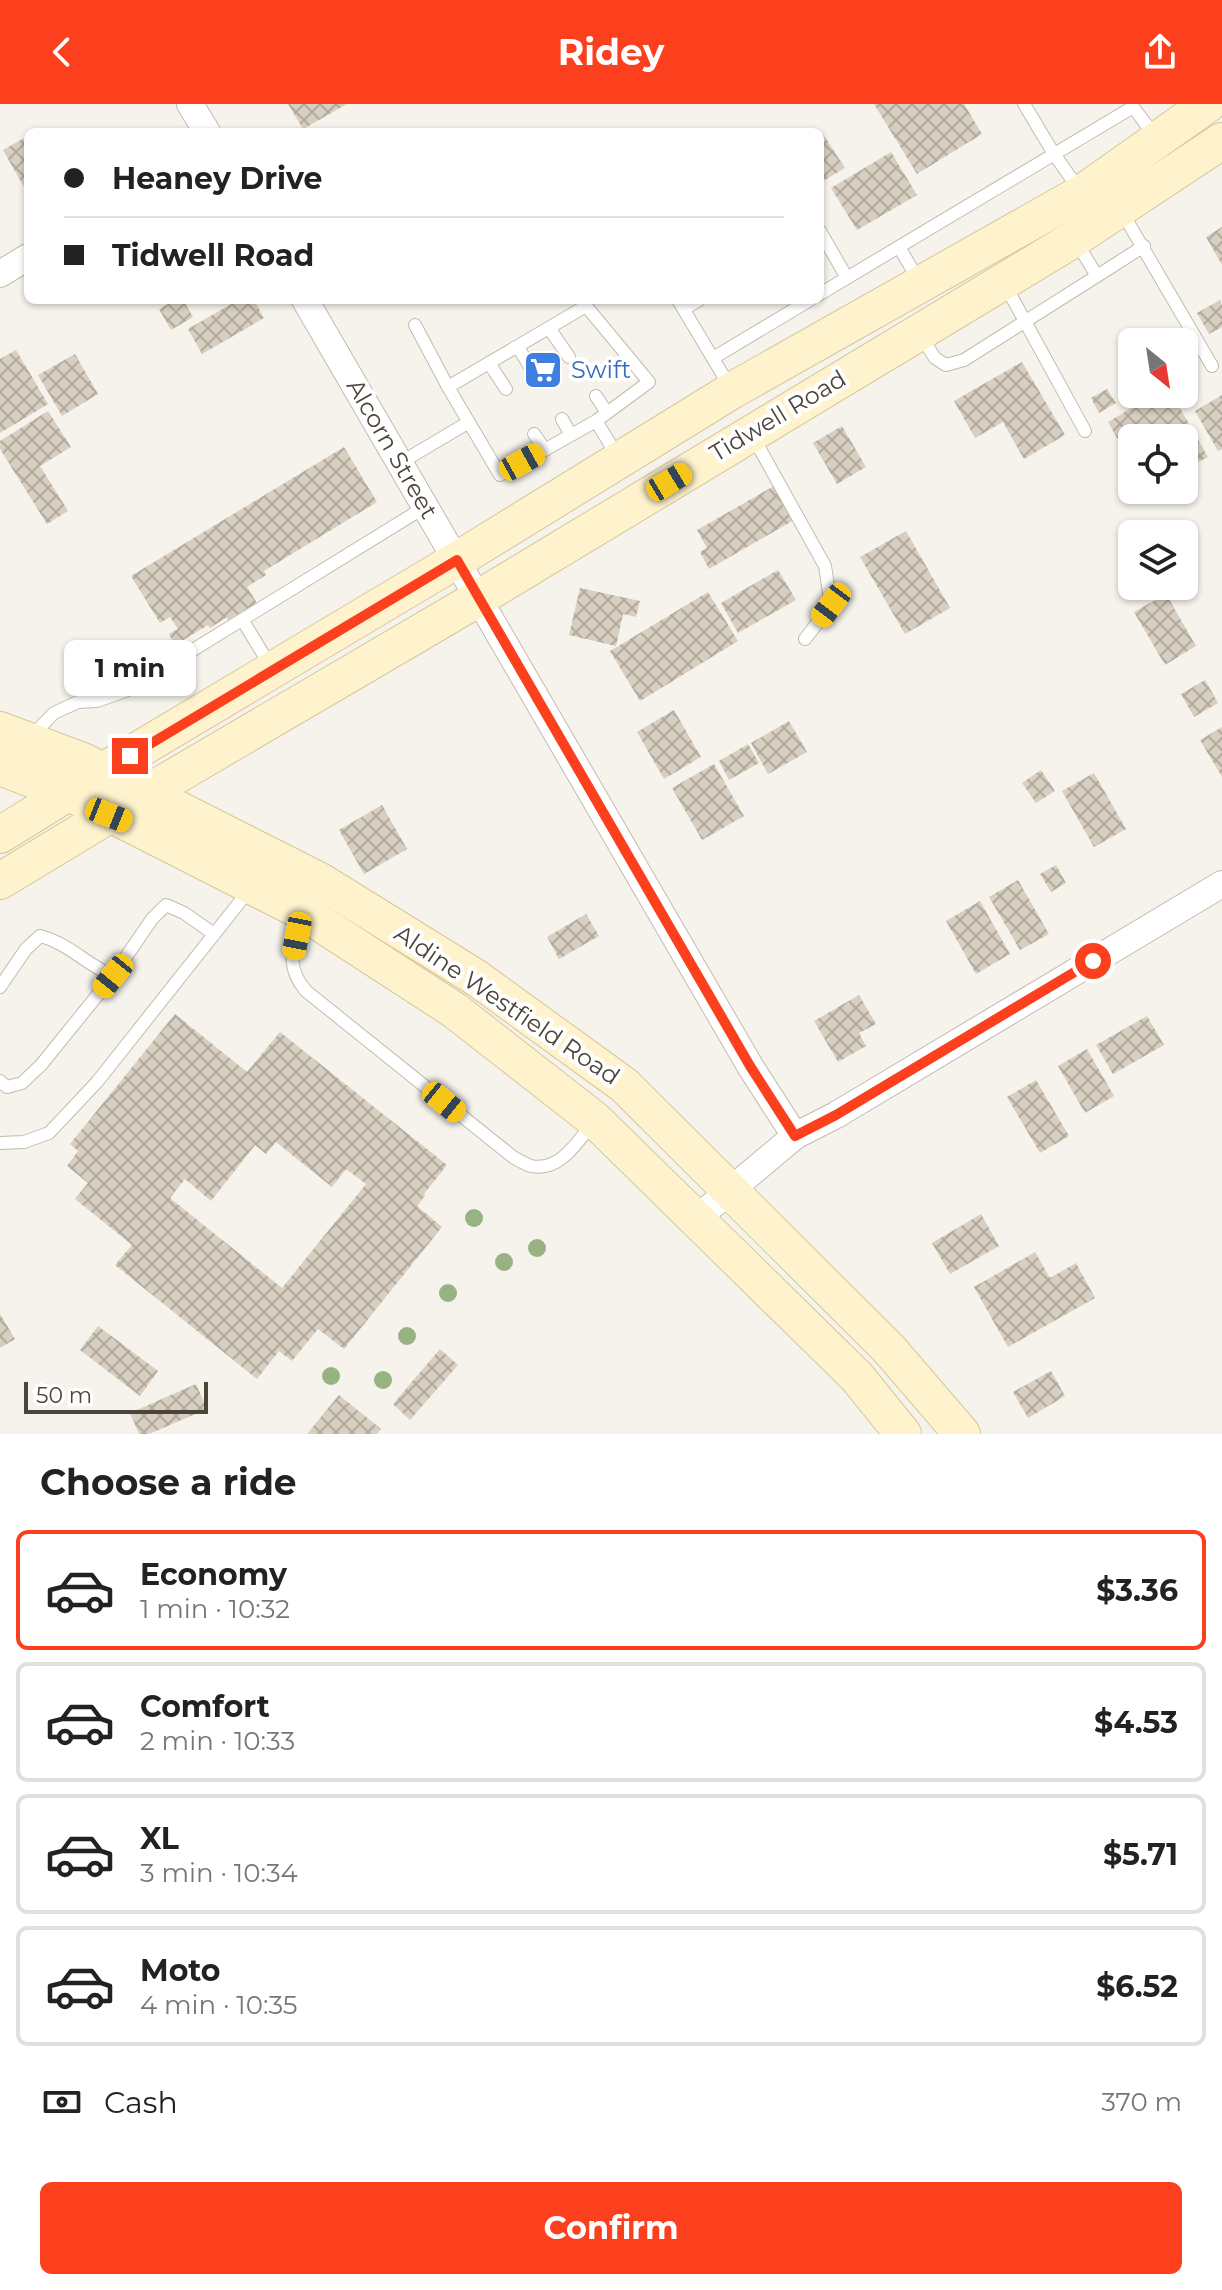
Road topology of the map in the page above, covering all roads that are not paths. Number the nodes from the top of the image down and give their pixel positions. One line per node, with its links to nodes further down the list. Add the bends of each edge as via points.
1 (190, 104): 6 (street)
2 (1024, 104): 9 (lane)
3 (1109, 104): 5 (lane)
4 (1208, 104): 7 (main road, Tidwell Road)
5 (1117, 117): 7 (lane, via 1133,107); 9 (lane)
6 (205, 128)
7 (1157, 140): 10 (main road, Tidwell Road)
8 (1222, 141): 10 (main road, Tidwell Road)
9 (1054, 154): 10 (lane); 13 (lane)
10 (1094, 216): 12 (lane); 16 (lane); 18 (main road, Tidwell Road); 19 (main road, Tidwell Road)
11 (824, 238): 17 (lane)
12 (1144, 246): 16 (lane); 32 (lane)
13 (899, 247): 17 (lane); 19 (lane)
14 (24, 259): 15 (street)
15 (0, 274)
16 (1097, 276): 24 (lane)
17 (847, 278): 20 (lane)
18 (1003, 282): 24 (lane); 27 (main road, Tidwell Road)
19 (921, 284): 36 (main road, Tidwell Road)
20 (824, 292)
21 (307, 304): 47 (street, Alcorn Street)
22 (803, 304): 30 (lane)
23 (681, 305): 30 (lane)
24 (1026, 321): 27 (lane, via 964,360 946,365); 41 (lane)
25 (415, 325): 34 (lane)
26 (549, 328): 28 (lane); 29 (lane); 38 (lane, via 586,306 649,382)
27 (918, 332): 42 (main road, Tidwell Road)
28 (518, 347): 31 (lane); 33 (lane)
29 (569, 357)
30 (713, 358): 36 (lane)
31 (489, 363): 34 (lane); 35 (lane)
32 (1212, 366)
33 (533, 372)
34 (448, 387): 40 (lane)
35 (506, 389)
36 (733, 390): 42 (main road); 46 (main road, Tidwell Road)
37 (596, 396): 38 (lane)
38 (602, 417): 44 (lane); 46 (lane)
39 (562, 419): 44 (lane)
40 (469, 422): 45 (lane, via 500,475); 47 (lane)
41 (1085, 431)
42 (751, 432): 50 (main road, Tidwell Road); 52 (lane, via 825,566 831,605)
43 (534, 434): 45 (lane)
44 (571, 435): 45 (lane)
45 (545, 450)
46 (619, 460): 49 (main road, Tidwell Road)
47 (400, 463): 48 (street, Alcorn Street)
48 (425, 507): 49 (street, Alcorn Street); 51 (lane)
49 (457, 560): 50 (street, Alcorn Street); 53 (main road, Tidwell Road)
50 (479, 598): 58 (main road, Tidwell Road); 72 (street, Alcorn Street)
51 (243, 621): 53 (lane); 54 (lane, via 128,690 78,702)
52 (805, 639)
53 (273, 670): 56 (main road, Tidwell Road)
54 (14, 735): 56 (main road, Aldine Westfield Road)
55 (0, 767): 57 (main road, Aldine Westfield Road)
56 (103, 771): 57 (main road, Tidwell Road); 58 (main road, Aldine Westfield Road)
57 (67, 793): 59 (main road, Aldine Westfield Road); 60 (main road, Tidwell Road)
58 (144, 794): 59 (main road, Tidwell Road); 67 (main road, Aldine Westfield Road, via 320,881)
59 (109, 815): 61 (main road, Tidwell Road); 63 (main road, Aldine Westfield Road)
60 (0, 835)
61 (0, 881)
62 (1222, 884): 72 (street)
63 (252, 887): 64 (main road, Aldine Westfield Road); 65 (lane)
64 (303, 912): 69 (main road, Aldine Westfield Road); 71 (lane, via 291,965 301,985 513,1157 530,1166 548,1166 563,1158)
65 (214, 934): 66 (lane, via 166,905); 73 (lane, via 97,1082 49,1133)
66 (113, 976): 68 (lane, via 56,940 40,936); 70 (lane, via 22,1083 7,1087)
67 (475, 977): 69 (main road); 74 (main road, Aldine Westfield Road, via 624,1085)
68 (0, 987)
69 (454, 1010): 71 (main road, Aldine Westfield Road)
70 (0, 1081)
71 (595, 1120): 75 (main road, Aldine Westfield Road)
72 (795, 1136): 74 (street)
73 (0, 1143)
74 (729, 1191): 75 (street); 77 (main road, Aldine Westfield Road, via 889,1349)
75 (696, 1219): 76 (main road, Aldine Westfield Road, via 857,1377)
76 (903, 1434)
77 (962, 1434)

